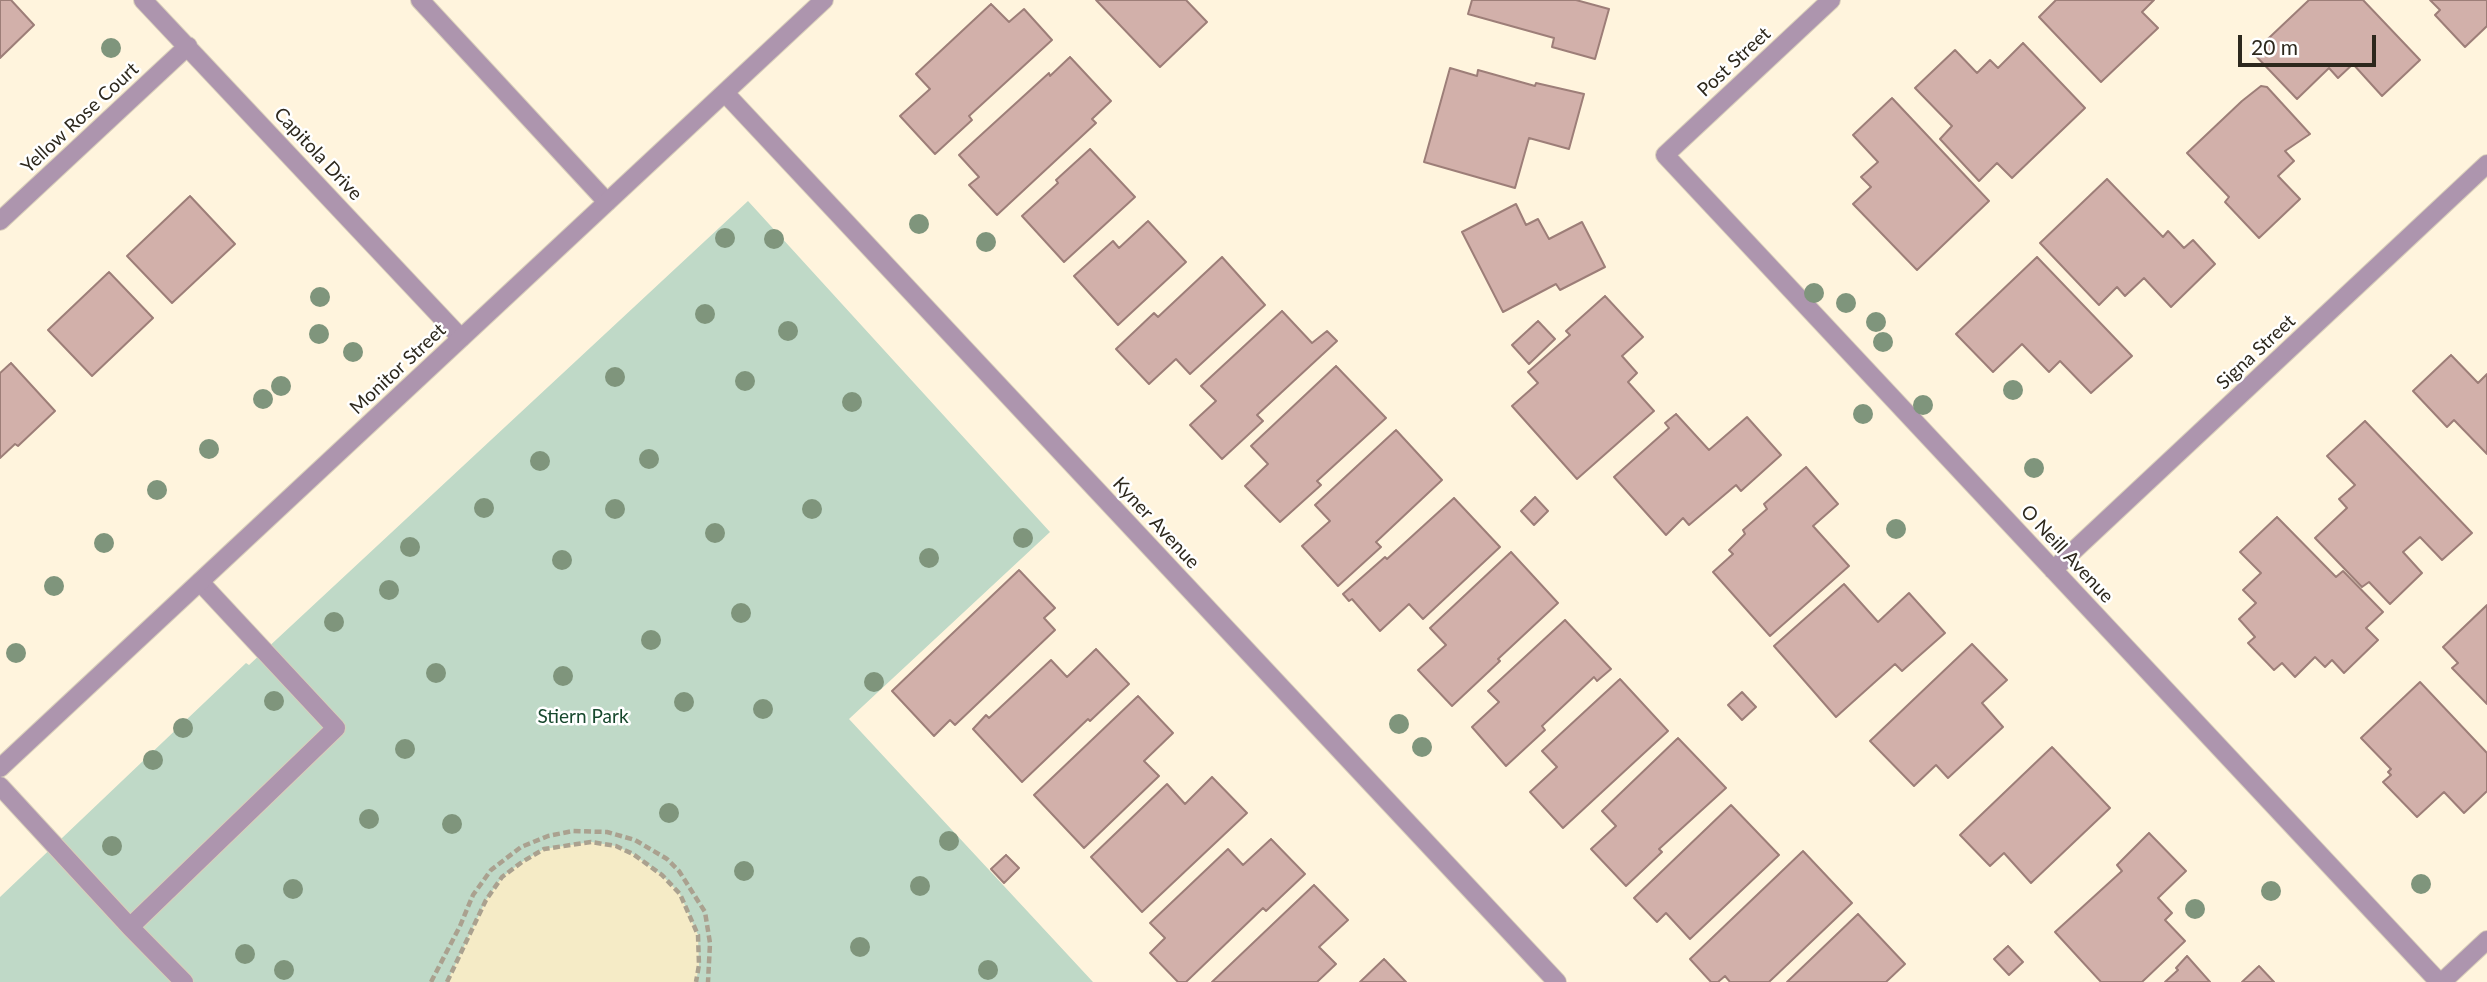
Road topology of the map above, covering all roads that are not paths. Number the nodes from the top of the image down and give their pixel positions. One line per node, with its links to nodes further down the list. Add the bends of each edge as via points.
1 (143, 0): 5 (street, Capitola Drive)
2 (419, 0): 9 (street)
3 (824, 0): 6 (street, Monitor Street)
4 (1831, 0): 7 (street, Post Street)
5 (188, 46): 10 (street, Yellow Rose Court); 11 (street, Capitola Drive)
6 (725, 93): 9 (street, Monitor Street); 19 (street, Kyner Avenue)
7 (1665, 155): 12 (street, O Neill Avenue)
8 (2487, 164): 12 (street, Signa Street)
9 (607, 202): 11 (street, Monitor Street)
10 (0, 221)
11 (461, 338): 13 (street, Monitor Street)
12 (2053, 570): 20 (street, O Neill Avenue)
13 (201, 582): 14 (street, Monitor Street); 16 (street, via 335,728)
14 (0, 768)
15 (0, 786): 16 (street)
16 (131, 928): 18 (street)
17 (2487, 940): 20 (street)
18 (184, 982)
19 (1557, 982)
20 (2441, 982)

